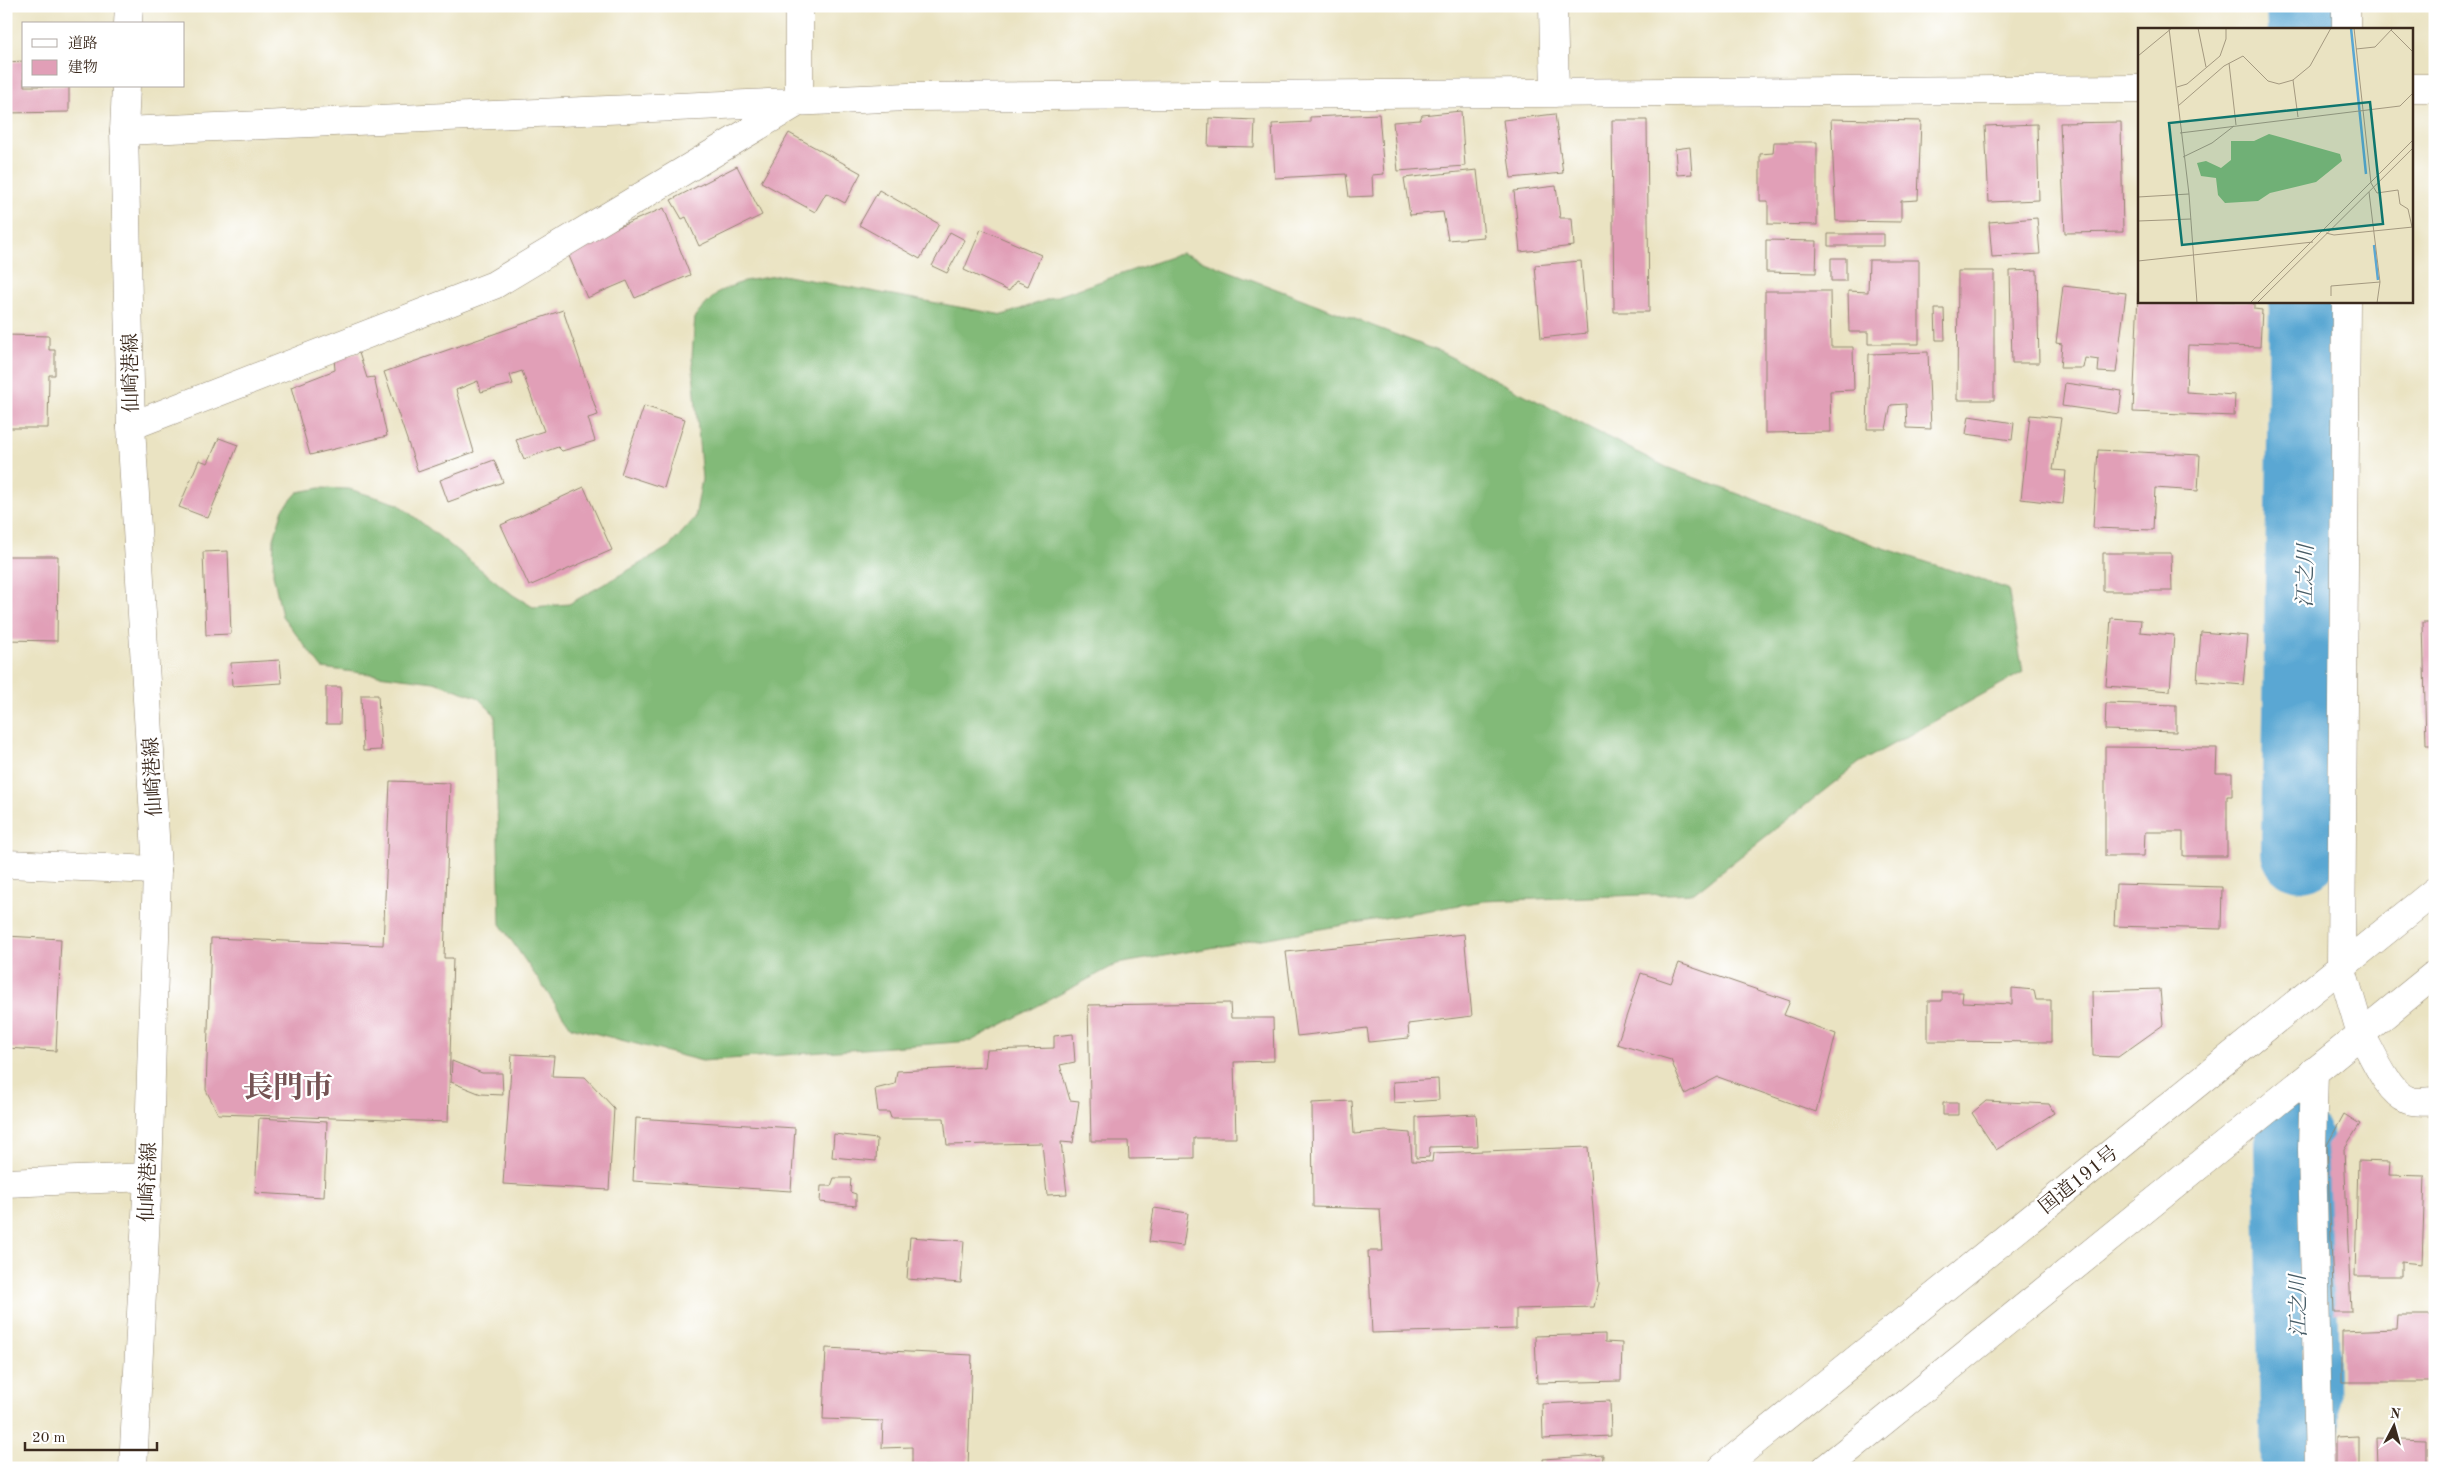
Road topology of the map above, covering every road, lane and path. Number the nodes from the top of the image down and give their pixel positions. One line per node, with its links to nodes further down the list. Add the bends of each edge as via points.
1 (129, 6): 5 (main road)
2 (799, 6): 12 (main road)
3 (1553, 6): 11 (main road)
4 (2346, 6): 6 (main road)
5 (128, 22)
6 (2346, 28)
7 (126, 88): 13 (main road, 仙崎港線)
8 (2414, 88): 9 (main road)
9 (2435, 88)
10 (2138, 89): 11 (main road)
11 (1555, 93): 12 (main road, via 918,97)
12 (799, 102): 13 (main road); 15 (main road, via 494,285)
13 (124, 132): 15 (main road, 仙崎港線)
14 (2346, 302): 19 (main road)
15 (131, 426): 17 (main road, 仙崎港線)
16 (6, 864): 17 (main road)
17 (157, 870): 24 (main road, 仙崎港線)
18 (2435, 891): 19 (main road, 国道191号)
19 (2341, 966): 21 (main road); 27 (main road, 国道191号)
20 (2435, 974): 21 (main road)
21 (2361, 1034): 22 (main road); 23 (main road, via 2389,1085 2406,1100 2420,1103)
22 (2314, 1071): 28 (main road); 29 (main road, via 2312,1149)
23 (2435, 1101)
24 (148, 1177): 25 (main road); 26 (main road, 仙崎港線)
25 (6, 1183)
26 (133, 1468)
27 (1722, 1468)
28 (1826, 1468)
29 (2319, 1468)

